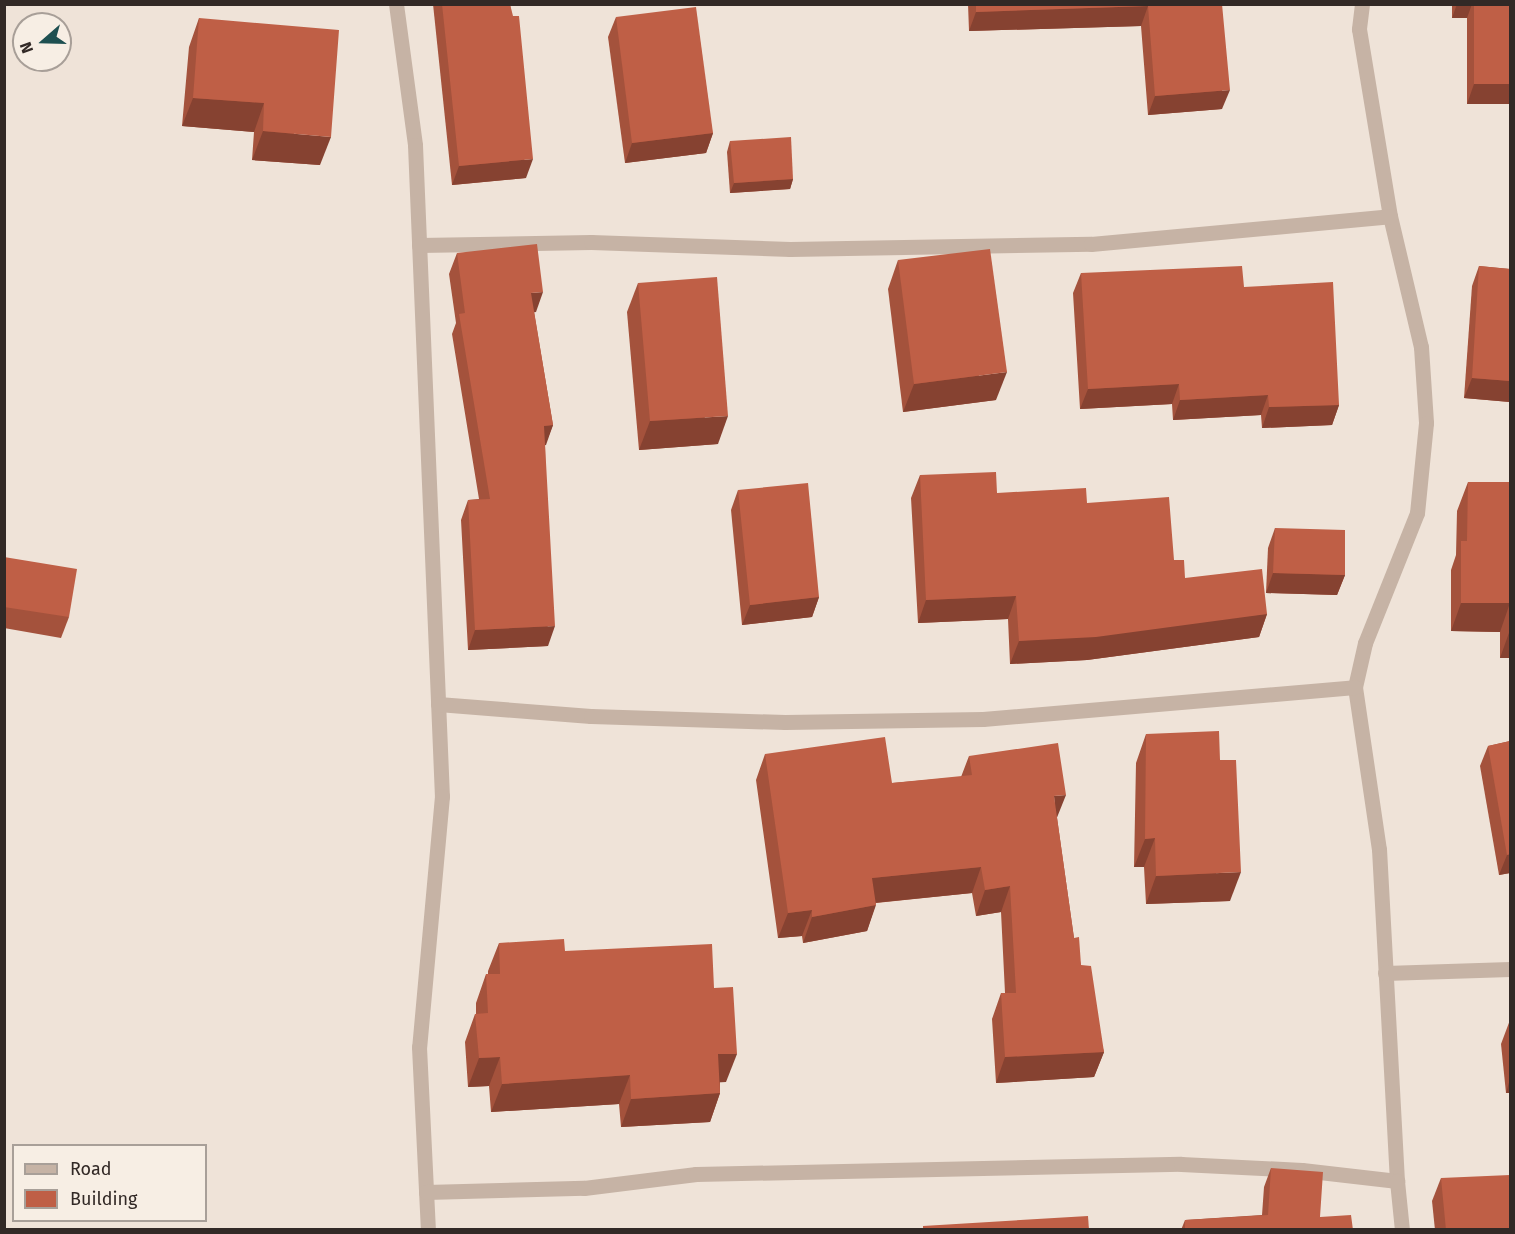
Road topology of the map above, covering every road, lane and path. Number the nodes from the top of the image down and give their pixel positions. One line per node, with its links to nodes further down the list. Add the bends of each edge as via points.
1 (396, 4): 4 (street, via 415,145)
2 (1362, 4): 3 (street, via 1359,29)
3 (1390, 216): 4 (street, via 1091,244 790,249 591,242); 5 (street, via 1421,347 1426,423 1424,470 1417,513 1365,643)
4 (419, 245): 6 (street)
5 (1354, 687): 6 (street, via 983,719 750,721 591,716); 8 (street, via 1379,849)
6 (438, 704): 10 (street, via 442,796 419,1047)
7 (1510, 969): 8 (street)
8 (1385, 973): 9 (street)
9 (1397, 1180): 10 (street, via 1181,1164 696,1174 584,1188); 12 (street)
10 (426, 1192): 11 (street)
11 (428, 1230)
12 (1402, 1230)

